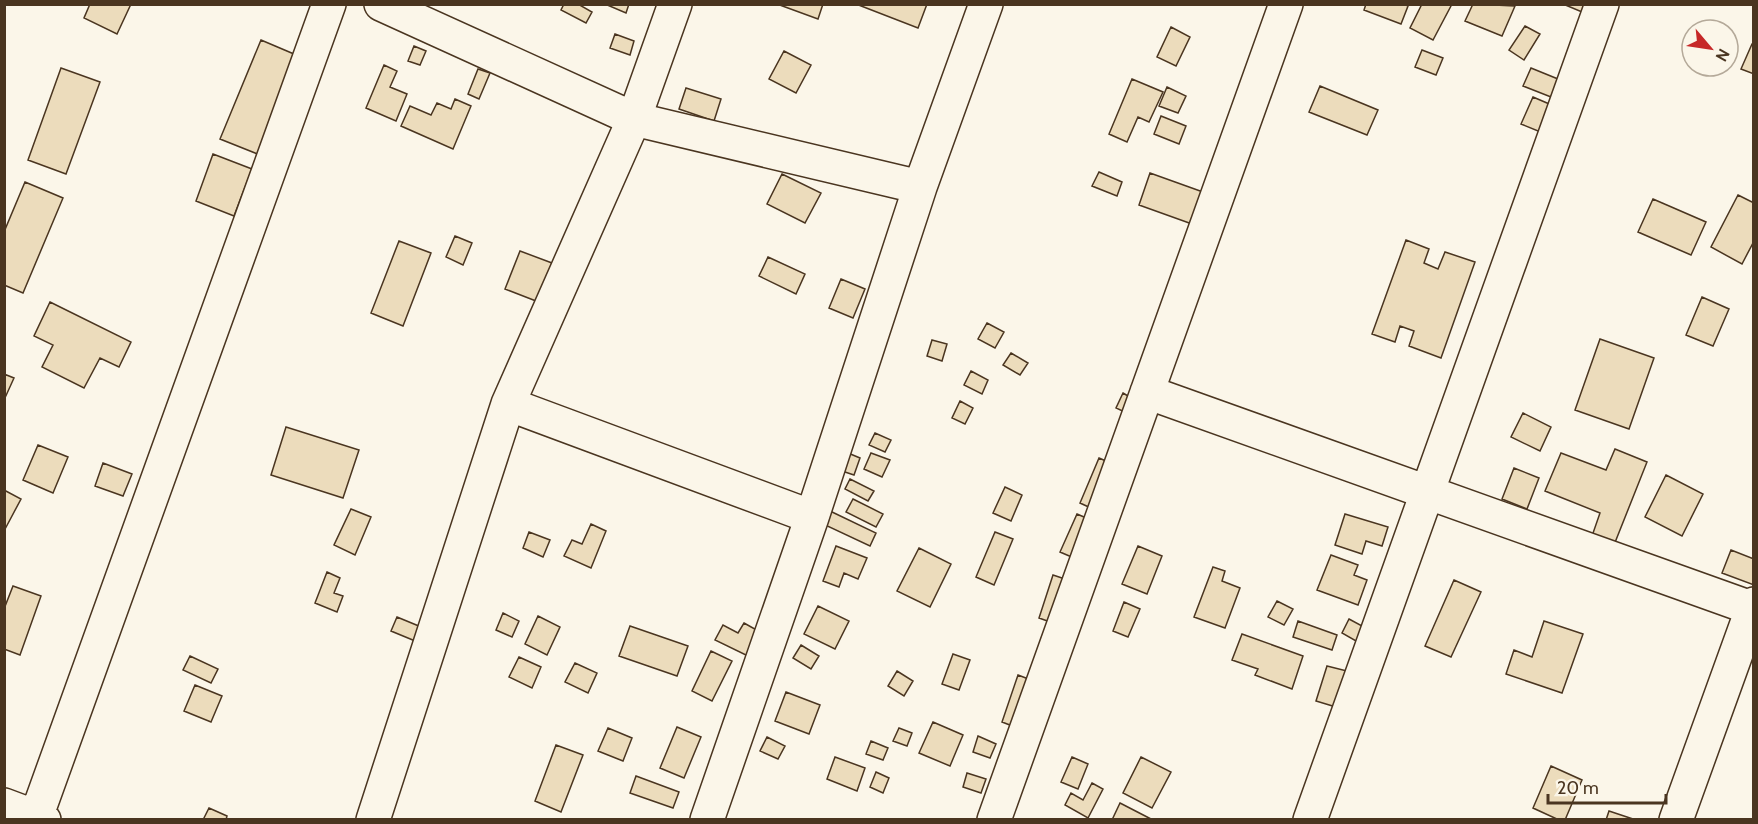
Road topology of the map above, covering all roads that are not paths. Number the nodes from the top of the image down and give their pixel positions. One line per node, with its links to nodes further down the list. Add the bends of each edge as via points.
1 (329, 4): 15 (street)
2 (381, 4): 7 (street)
3 (675, 4): 7 (street)
4 (986, 4): 8 (street)
5 (1286, 4): 9 (street)
6 (1602, 4): 11 (street)
7 (633, 119): 8 (street); 10 (street)
8 (920, 188): 12 (street)
9 (1147, 392): 11 (street); 18 (street)
10 (508, 404): 12 (street); 16 (street)
11 (1428, 492): 13 (street); 19 (street)
12 (812, 517): 17 (street)
13 (1753, 607): 20 (street)
14 (4, 805): 15 (street)
15 (38, 818)
16 (373, 819)
17 (707, 819)
18 (994, 819)
19 (1310, 819)
20 (1676, 819)

